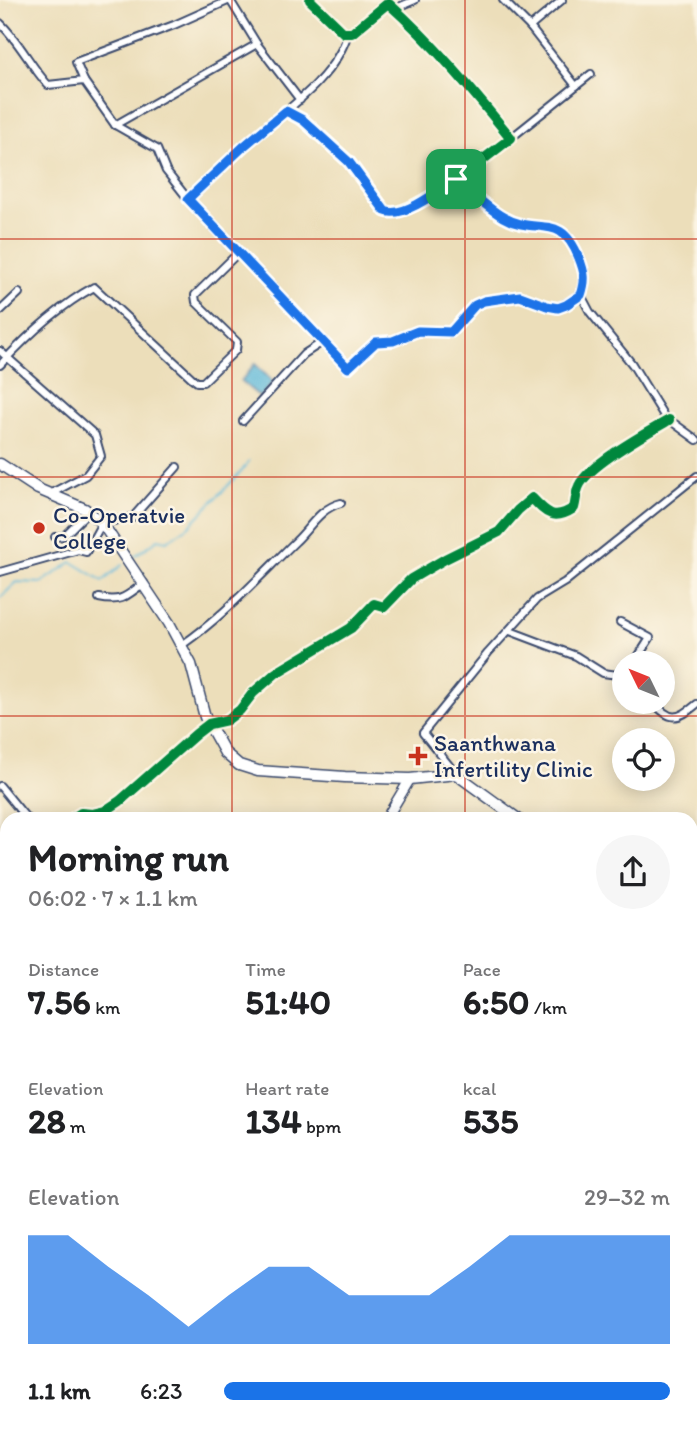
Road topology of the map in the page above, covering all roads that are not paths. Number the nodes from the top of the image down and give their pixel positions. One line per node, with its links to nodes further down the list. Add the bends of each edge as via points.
1 (310, 0): 8 (street)
2 (415, 0): 5 (street)
3 (503, 0): 7 (street)
4 (562, 0): 7 (street)
5 (394, 9): 8 (street, via 387,3); 16 (street, via 421,33)
6 (0, 23): 11 (street, via 48,85)
7 (530, 27): 12 (street)
8 (348, 33): 13 (street, via 338,55)
9 (257, 44): 11 (street, via 230,0 76,62); 13 (street); 15 (street)
10 (592, 74): 12 (street)
11 (84, 81): 15 (street)
12 (576, 86): 16 (street)
13 (300, 100): 14 (street)
14 (286, 111): 17 (street, via 303,120 349,162 389,213 404,211); 18 (street)
15 (115, 125): 18 (street, via 157,149 166,171)
16 (511, 138): 17 (street)
17 (456, 179): 21 (street, via 503,218 561,230 573,244 586,277)
18 (188, 199): 19 (street)
19 (239, 252): 23 (street); 25 (street, via 195,295 195,302 238,345 203,382 192,378 94,287 50,318)
20 (19, 293): 22 (street)
21 (581, 295): 23 (street, via 558,308 520,296 484,301 451,332 418,331 376,342 348,368); 27 (street)
22 (0, 311)
23 (320, 338): 28 (street, via 321,343 304,354)
24 (0, 351): 25 (street)
25 (7, 358): 26 (street); 33 (street, via 95,435 101,456 86,475)
26 (0, 365)
27 (669, 420): 29 (street); 48 (street, via 601,463 580,484 574,508 563,515 551,514 532,498 499,532 411,579 384,607 374,604 351,628 276,673 227,720)
28 (243, 421)
29 (697, 440)
30 (0, 464): 33 (main road)
31 (177, 467): 36 (street, via 133,517)
32 (697, 477): 42 (street, via 537,599)
33 (50, 494): 35 (main road)
34 (341, 503): 43 (street, via 315,519 252,584)
35 (89, 511): 36 (main road); 37 (street, via 66,534)
36 (103, 523): 38 (street, via 86,552 78,550); 39 (main road)
37 (55, 537)
38 (0, 572)
39 (144, 583): 40 (street, via 120,600); 43 (main road)
40 (99, 598)
41 (620, 622): 44 (street, via 650,638)
42 (510, 631): 45 (street); 49 (street, via 423,733)
43 (182, 645): 48 (main road)
44 (642, 651)
45 (612, 674)
46 (697, 704): 47 (street, via 679,717)
47 (664, 714)
48 (209, 724): 50 (main road, via 232,760 247,769); 53 (street)
49 (456, 774): 50 (main road); 55 (main road)
50 (410, 779): 54 (main road)
51 (0, 786): 52 (street)
52 (21, 812)
53 (102, 812)
54 (390, 812)
55 (508, 812)

